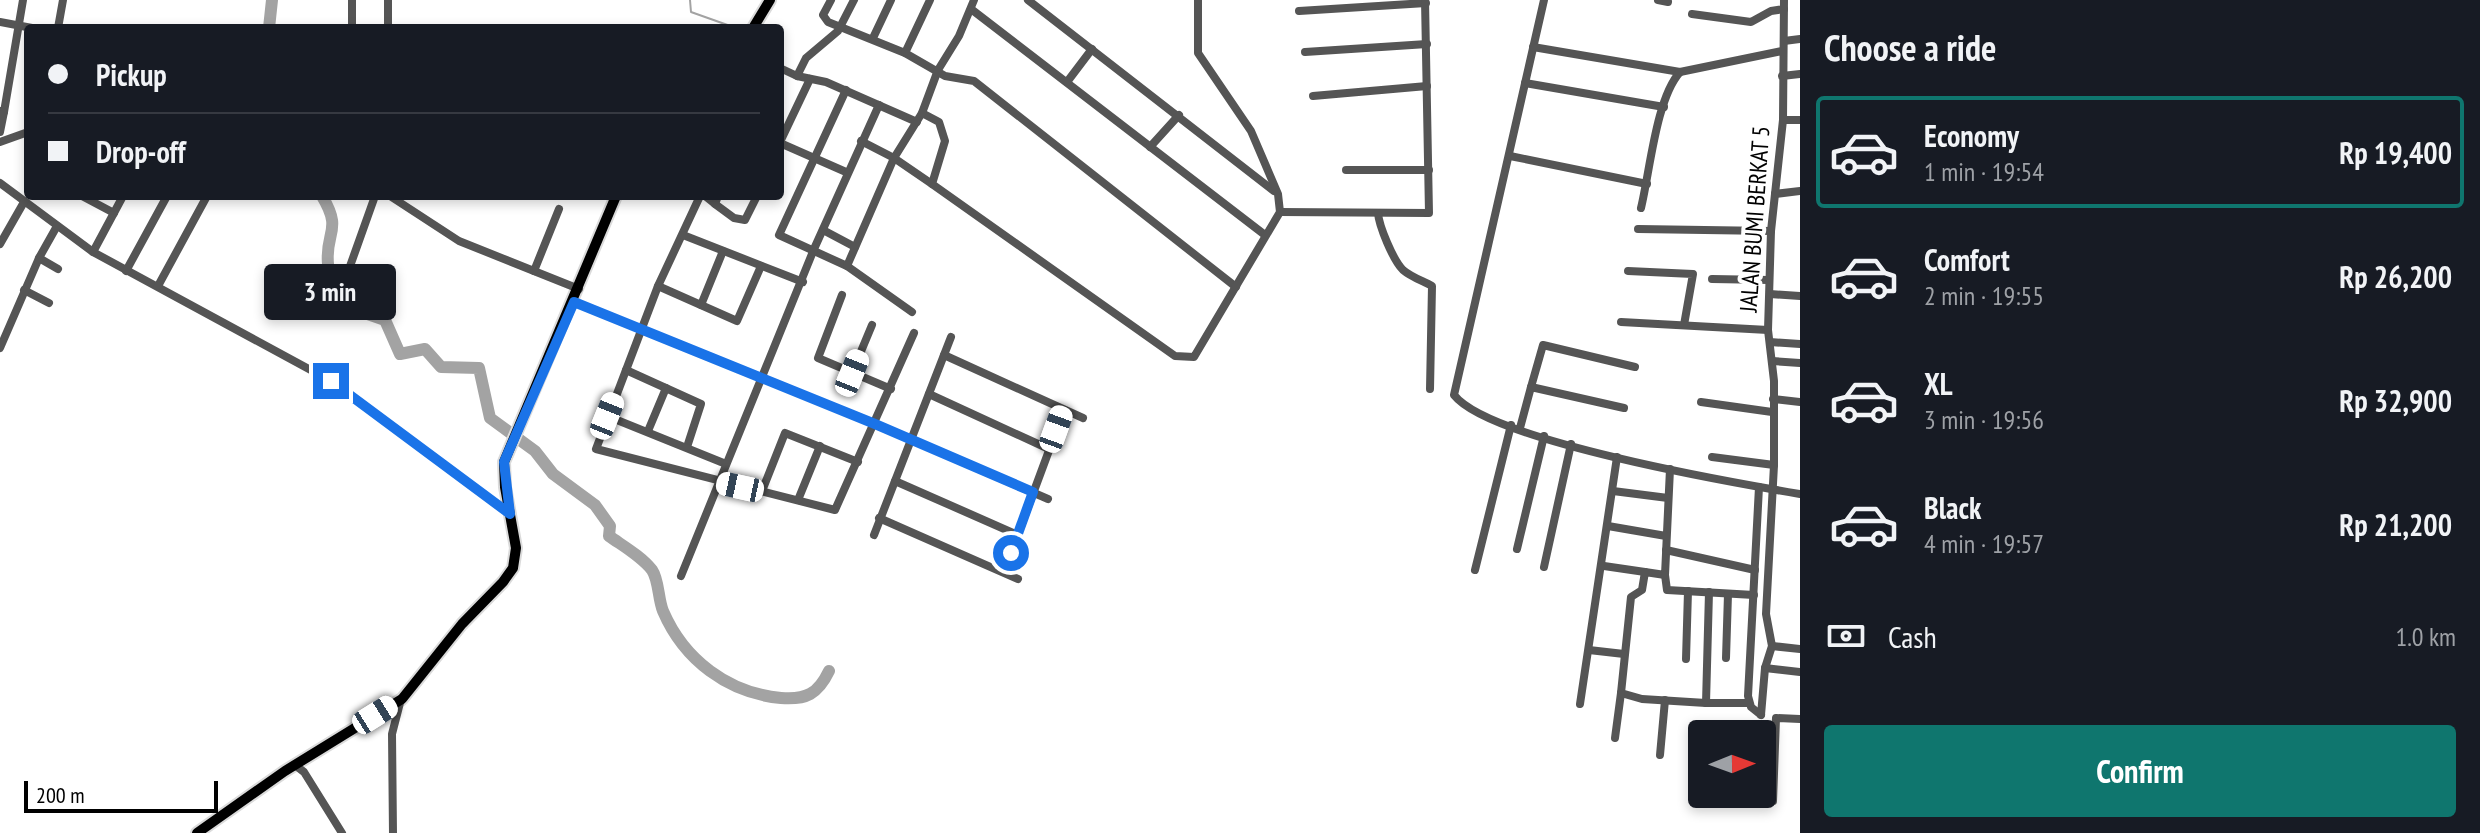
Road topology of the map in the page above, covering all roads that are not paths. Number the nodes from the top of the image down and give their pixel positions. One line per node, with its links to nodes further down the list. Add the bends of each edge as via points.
1 (23, 0): 24 (street)
2 (63, 0): 19 (street)
3 (352, 0): 20 (street)
4 (388, 0): 21 (street)
5 (770, 0): 22 (main road)
6 (831, 0): 23 (street, via 824,19)
7 (854, 0): 23 (street)
8 (891, 0): 26 (street)
9 (930, 0): 33 (street)
10 (1028, 0): 31 (street)
11 (1198, 0): 70 (street, via 1198,53 1251,131)
12 (1544, 0): 30 (street)
13 (1426, 1): 16 (street); 28 (street)
14 (1784, 4): 17 (street, via 1751,22); 29 (street, JALAN BUMI BERKAT 5)
15 (973, 5): 34 (street); 41 (street)
16 (1299, 11)
17 (1692, 14)
18 (0, 22): 24 (street)
19 (59, 24)
20 (352, 24)
21 (388, 24)
22 (755, 24)
23 (840, 25): 26 (street); 38 (street, via 806,58)
24 (18, 26): 25 (street); 48 (street)
25 (24, 27)
26 (873, 38): 33 (street)
27 (1800, 39): 29 (street)
28 (1427, 44): 32 (street); 43 (street)
29 (1783, 46): 35 (street); 39 (street, JALAN BUMI BERKAT 5)
30 (1533, 47): 35 (street); 42 (street)
31 (1092, 49): 41 (street); 49 (street)
32 (1305, 52)
33 (905, 53): 34 (street)
34 (938, 70): 50 (street); 112 (street, via 954,80 974,81)
35 (1680, 72): 47 (street, via 1671,82)
36 (784, 73): 38 (street)
37 (1800, 74): 39 (street)
38 (797, 76): 40 (street)
39 (1782, 76): 51 (street, JALAN BUMI BERKAT 5)
40 (810, 79): 44 (street); 55 (street)
41 (1067, 82): 59 (street)
42 (1525, 83): 47 (street); 60 (street)
43 (1427, 86): 45 (street); 64 (street)
44 (846, 90): 46 (street); 62 (street)
45 (1313, 96)
46 (879, 105): 50 (street); 56 (street)
47 (1664, 107): 68 (street)
48 (2, 111): 53 (street)
49 (1179, 115): 59 (street); 70 (street)
50 (920, 117): 61 (street); 67 (street, via 939,122 945,141)
51 (1783, 120): 52 (street); 71 (street, JALAN BUMI BERKAT 5)
52 (1800, 120)
53 (0, 132)
54 (24, 133): 57 (street)
55 (784, 134)
56 (861, 141): 61 (street); 65 (street)
57 (0, 142)
58 (784, 144): 62 (street)
59 (1150, 147): 93 (street)
60 (1510, 156): 68 (street); 153 (street, via 1454,395 1477,413)
61 (894, 158): 67 (street); 95 (street)
62 (812, 159): 65 (street); 96 (street, via 779,235)
63 (1346, 170): 64 (street)
64 (1429, 170): 87 (street, via 1429,213)
65 (846, 172): 90 (street)
66 (0, 183): 82 (street)
67 (932, 184): 112 (street, via 1175,356 1198,353)
68 (1647, 184): 83 (street)
69 (1800, 191): 71 (street)
70 (1278, 194): 85 (street)
71 (1775, 194): 91 (street, JALAN BUMI BERKAT 5)
72 (90, 200): 86 (street)
73 (121, 200): 86 (street)
74 (165, 200): 103 (street)
75 (205, 200): 110 (street)
76 (374, 200): 109 (street, via 349,269)
77 (396, 200): 104 (street, via 459,241)
78 (614, 200): 113 (main road)
79 (700, 200): 92 (street)
80 (716, 200): 81 (street, via 734,218 745,220)
81 (755, 200)
82 (24, 202): 88 (street); 94 (street)
83 (1641, 208)
84 (559, 209): 104 (street)
85 (1280, 212): 87 (street); 93 (street)
86 (114, 213): 98 (street)
87 (1378, 213): 142 (street, via 1381,234 1400,267 1432,286)
88 (57, 226): 98 (street); 99 (street)
89 (1638, 229): 91 (street)
90 (823, 230): 95 (street); 96 (street)
91 (1771, 231): 107 (street, JALAN BUMI BERKAT 5)
92 (683, 235): 97 (street); 111 (street)
93 (1265, 235): 112 (street)
94 (1, 240)
95 (855, 247): 101 (street)
96 (814, 249): 101 (street); 108 (street)
97 (723, 251): 100 (street); 120 (street)
98 (93, 252): 103 (street)
99 (39, 258): 102 (street); 114 (street)
100 (761, 266): 108 (street); 120 (street, via 737,321)
101 (847, 266): 121 (street)
102 (58, 269)
103 (126, 271): 110 (street)
104 (534, 271): 113 (street)
105 (1628, 271): 124 (street, via 1693,274)
106 (1712, 279): 107 (street)
107 (1769, 280): 115 (street, JALAN BUMI BERKAT 5)
108 (803, 282): 138 (street)
109 (361, 284)
110 (158, 286): 178 (street, via 331,381)
111 (658, 286): 120 (street); 126 (street)
112 (1236, 287)
113 (579, 289): 118 (main road)
114 (24, 290): 119 (street); 131 (street)
115 (1770, 294): 117 (street); 125 (street, JALAN BUMI BERKAT 5)
116 (842, 295): 137 (street, via 818,356)
117 (1800, 296)
118 (574, 302): 126 (street); 178 (main road, via 504,462)
119 (49, 303)
120 (701, 305)
121 (912, 312)
122 (1621, 322): 124 (street)
123 (872, 325): 137 (street)
124 (1684, 325): 125 (street)
125 (1768, 330): 129 (street, JALAN BUMI BERKAT 5)
126 (641, 331): 136 (street); 138 (street)
127 (914, 333): 141 (street)
128 (951, 337): 132 (street)
129 (1770, 342): 130 (street); 133 (street, JALAN BUMI BERKAT 5)
130 (1800, 344)
131 (0, 348)
132 (944, 355): 143 (street); 148 (street)
133 (1772, 361): 134 (street); 144 (street, JALAN BUMI BERKAT 5)
134 (1800, 363)
135 (1635, 367): 139 (street, via 1543,345)
136 (626, 370): 140 (street); 150 (street)
137 (852, 373): 141 (street)
138 (761, 377): 152 (street); 164 (street)
139 (1531, 387): 147 (street); 153 (street)
140 (666, 388): 154 (street); 159 (street, via 702,406)
141 (891, 389): 152 (street)
142 (1430, 389)
143 (929, 394): 156 (street); 160 (street)
144 (1773, 399): 146 (street); 149 (street, JALAN BUMI BERKAT 5)
145 (1701, 402): 149 (street)
146 (1800, 402)
147 (1624, 408)
148 (1064, 410): 151 (street); 160 (street)
149 (1772, 412): 165 (street, JALAN BUMI BERKAT 5)
150 (607, 416): 154 (street); 168 (street, via 596,449)
151 (1083, 418)
152 (875, 424): 156 (street); 163 (street)
153 (1516, 427): 155 (street); 188 (street)
154 (648, 431): 159 (street)
155 (1544, 436): 157 (street); 184 (street)
156 (911, 439): 167 (street); 173 (street)
157 (1571, 444): 161 (street); 187 (street)
158 (820, 446): 163 (street); 171 (street, via 784,433); 177 (street)
159 (687, 447): 164 (street)
160 (1049, 449): 173 (street)
161 (1617, 457): 166 (street); 172 (street)
162 (1712, 457): 165 (street)
163 (858, 462): 177 (street, via 837,509)
164 (726, 464): 168 (street)
165 (1774, 465): 170 (street, JALAN BUMI BERKAT 5)
166 (1670, 469): 169 (street); 175 (street)
167 (895, 481): 179 (street); 182 (street)
168 (718, 482): 171 (street); 193 (street)
169 (1759, 487): 170 (street); 189 (street)
170 (1770, 489): 174 (street); 199 (street, JALAN BUMI BERKAT 5, via 1766,614)
171 (762, 491): 177 (street)
172 (1613, 491): 175 (street); 180 (street)
173 (1033, 492): 176 (street); 182 (street)
174 (1800, 494)
175 (1668, 498): 183 (street)
176 (1048, 499)
177 (798, 500)
178 (510, 514): 208 (main road, via 516,548 513,568)
179 (879, 518): 181 (street); 190 (street)
180 (1608, 526): 183 (street); 186 (street)
181 (874, 535)
182 (1018, 535): 190 (street)
183 (1666, 536): 185 (street)
184 (1517, 549)
185 (1666, 550): 189 (street); 192 (street)
186 (1604, 566): 191 (street); 201 (street)
187 (1544, 567)
188 (1475, 570)
189 (1755, 570): 198 (street)
190 (1004, 572): 194 (street)
191 (1645, 572): 192 (street); 202 (street, via 1644,587 1630,602)
192 (1665, 575): 195 (street, via 1667,590)
193 (681, 576)
194 (1018, 579)
195 (1688, 591): 196 (street); 204 (street)
196 (1709, 592): 197 (street); 210 (street)
197 (1728, 594): 198 (street); 203 (street)
198 (1754, 595): 211 (street)
199 (1772, 646): 200 (street); 205 (street)
200 (1800, 649)
201 (1589, 650): 202 (street); 212 (street)
202 (1624, 654): 207 (street)
203 (1726, 658)
204 (1686, 659)
205 (1765, 668): 206 (street); 211 (street, via 1761,715)
206 (1800, 672)
207 (1621, 693): 209 (street); 215 (street)
208 (402, 699): 217 (main road); 220 (street, via 392,734)
209 (1665, 700): 210 (street); 216 (street)
210 (1706, 703): 211 (street)
211 (1749, 703)
212 (1580, 704)
213 (1800, 719): 214 (street)
214 (1776, 720)
215 (1615, 738)
216 (1660, 755)
217 (295, 765): 218 (main road); 219 (street)
218 (197, 833)
219 (342, 833)
220 (393, 833)

